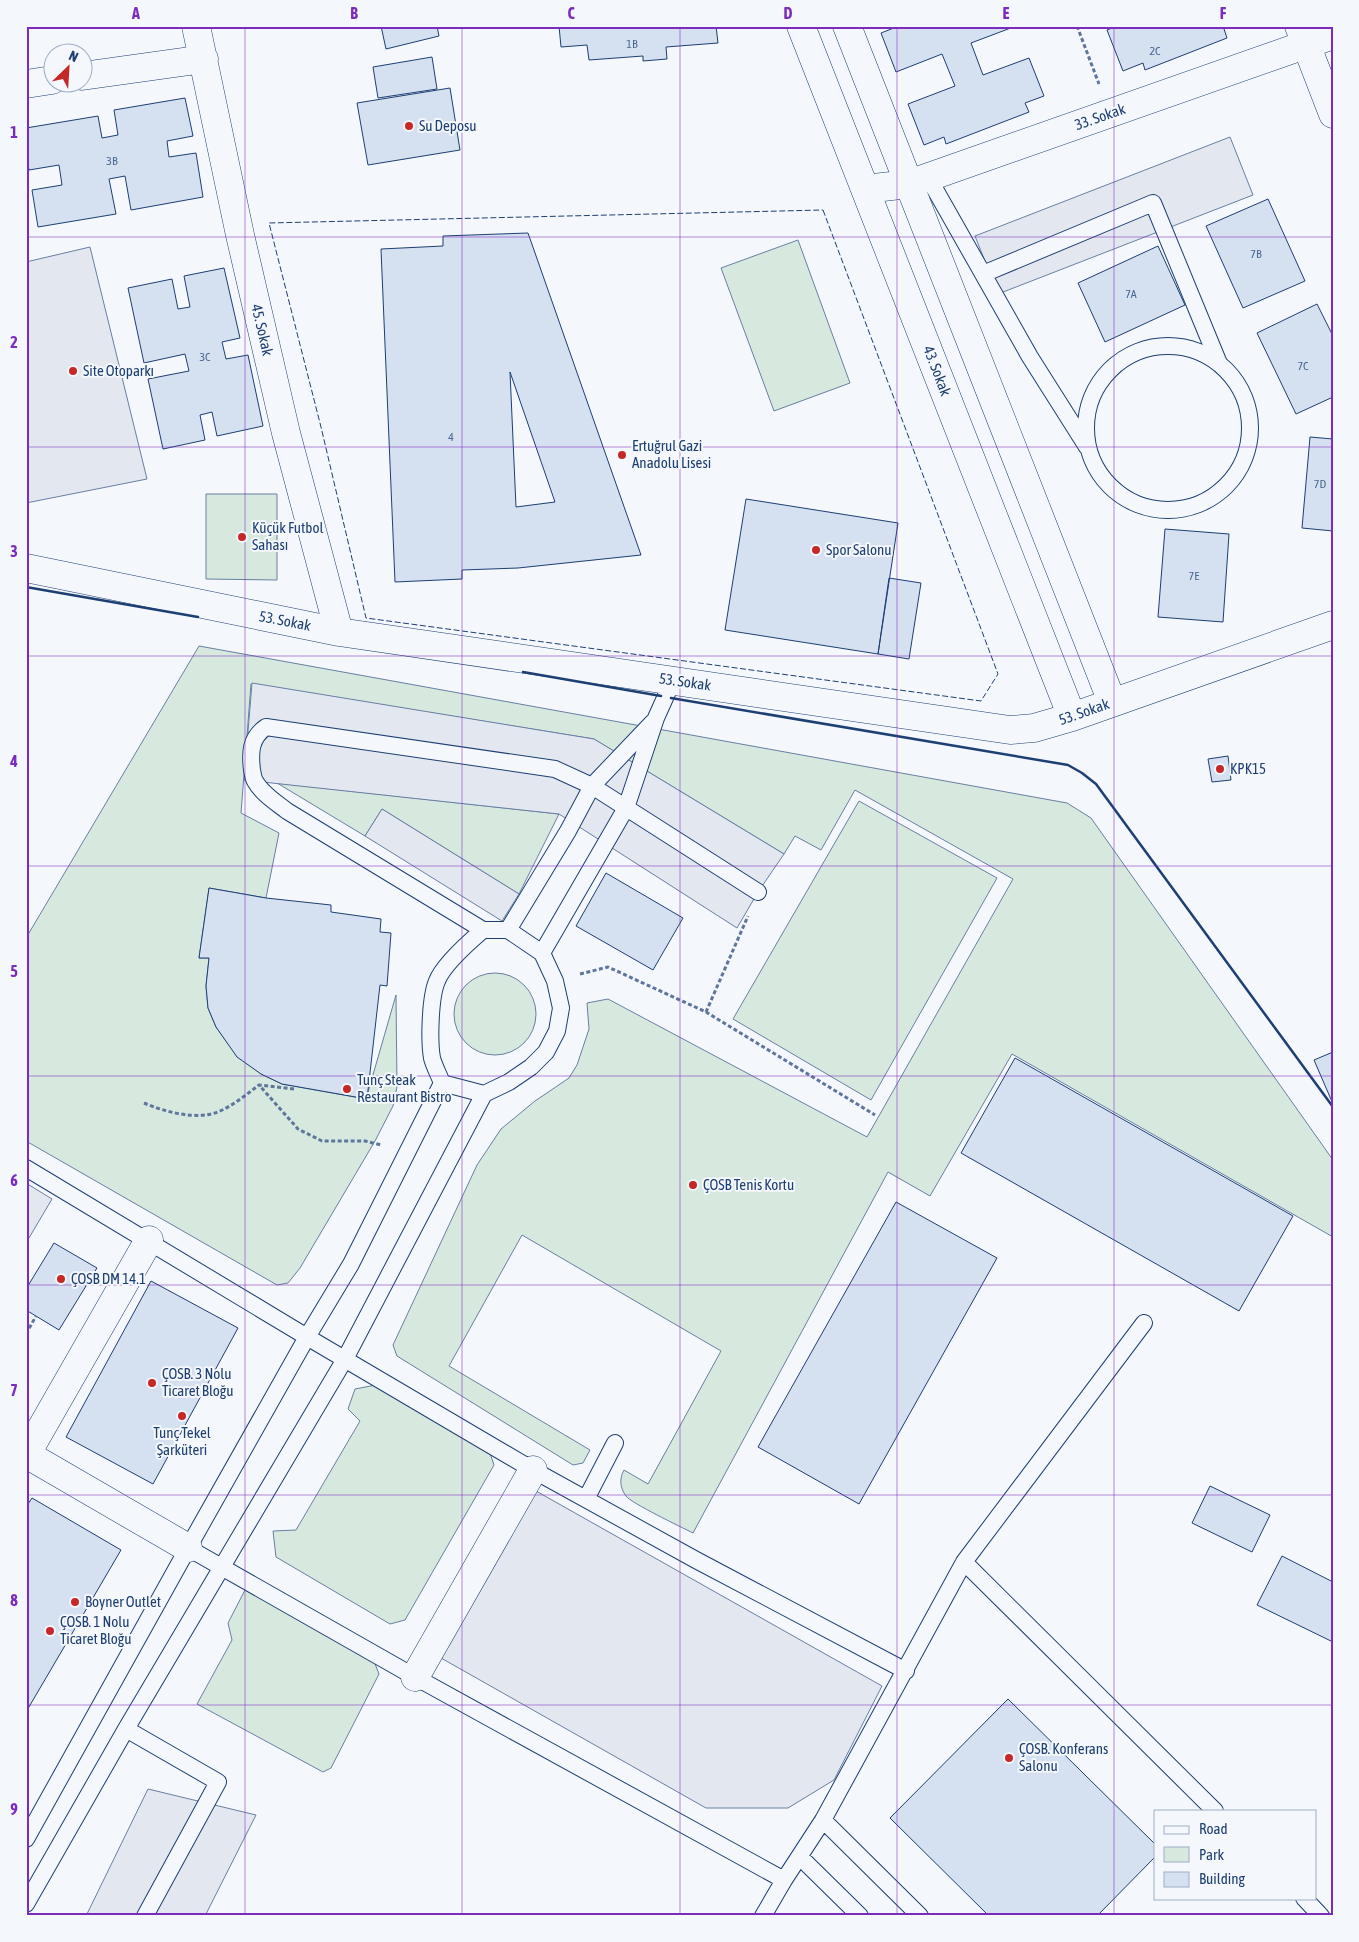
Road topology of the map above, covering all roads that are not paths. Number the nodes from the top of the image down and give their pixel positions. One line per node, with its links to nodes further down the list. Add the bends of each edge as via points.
1 (196, 26): 6 (street, 45. Sokak)
2 (802, 26): 12 (street, 43. Sokak)
3 (847, 26): 11 (street)
4 (1333, 35): 5 (street, 33. Sokak)
5 (1302, 36): 10 (street); 11 (street, 33. Sokak)
6 (204, 59): 7 (street); 18 (street, 45. Sokak, via 283,424)
7 (92, 75)
8 (42, 82): 9 (street)
9 (26, 84)
10 (1333, 114)
11 (919, 180): 12 (street, 33. Sokak); 13 (lane); 20 (street)
12 (865, 189): 21 (street, 43. Sokak)
13 (983, 274): 14 (lane, via 1153,203); 15 (lane, via 1030,357)
14 (1218, 361): 15 (lane, via 1192,349 1163,346 1135,352 1111,369 1094,392 1086,420); 15 (lane, via 1237,382 1250,408 1251,438 1244,465 1226,488 1193,507 1174,511 1146,508 1120,495 1100,475)
15 (1088, 448)
16 (26, 568): 18 (street, 53. Sokak)
17 (1333, 625): 20 (street, 53. Sokak)
18 (339, 632): 19 (street, 53. Sokak)
19 (673, 680): 21 (street, 53. Sokak, via 1010,730 1034,728); 22 (lane)
20 (1112, 702): 21 (street, 53. Sokak)
21 (1072, 717)
22 (656, 718): 23 (lane); 24 (lane)
23 (592, 786): 24 (lane); 26 (lane, via 555,769 266,727 258,733 250,754 254,780 266,794 287,812); 27 (lane)
24 (626, 808): 25 (lane); 28 (lane)
25 (758, 892)
26 (483, 930): 27 (lane); 29 (lane, via 437,980 432,1000 432,1057)
27 (508, 930): 28 (lane)
28 (542, 953): 30 (lane, via 555,981 560,1008 557,1031 546,1052 531,1067)
29 (442, 1083): 30 (lane); 34 (lane, via 351,1264)
30 (484, 1094): 35 (lane)
31 (26, 1168): 32 (lane)
32 (148, 1240): 34 (lane); 37 (street)
33 (1144, 1323): 41 (lane)
34 (307, 1337): 35 (lane); 40 (lane)
35 (346, 1359): 38 (lane); 42 (lane)
36 (615, 1443): 39 (lane)
37 (26, 1454): 40 (street)
38 (533, 1470): 39 (lane); 44 (street)
39 (586, 1499): 43 (lane)
40 (188, 1548): 42 (lane); 48 (lane)
41 (964, 1562): 43 (lane); 46 (lane)
42 (223, 1568): 44 (lane); 45 (lane)
43 (906, 1671): 47 (lane)
44 (415, 1677): 50 (lane)
45 (126, 1729): 52 (lane); 53 (lane, via 218,1782)
46 (1214, 1810)
47 (823, 1820): 49 (lane); 56 (lane)
48 (26, 1839)
49 (800, 1857): 50 (lane); 55 (lane)
50 (784, 1880): 54 (lane)
51 (1306, 1900): 57 (lane)
52 (26, 1904)
53 (146, 1916)
54 (763, 1916)
55 (860, 1916)
56 (920, 1916)
57 (1322, 1916)

